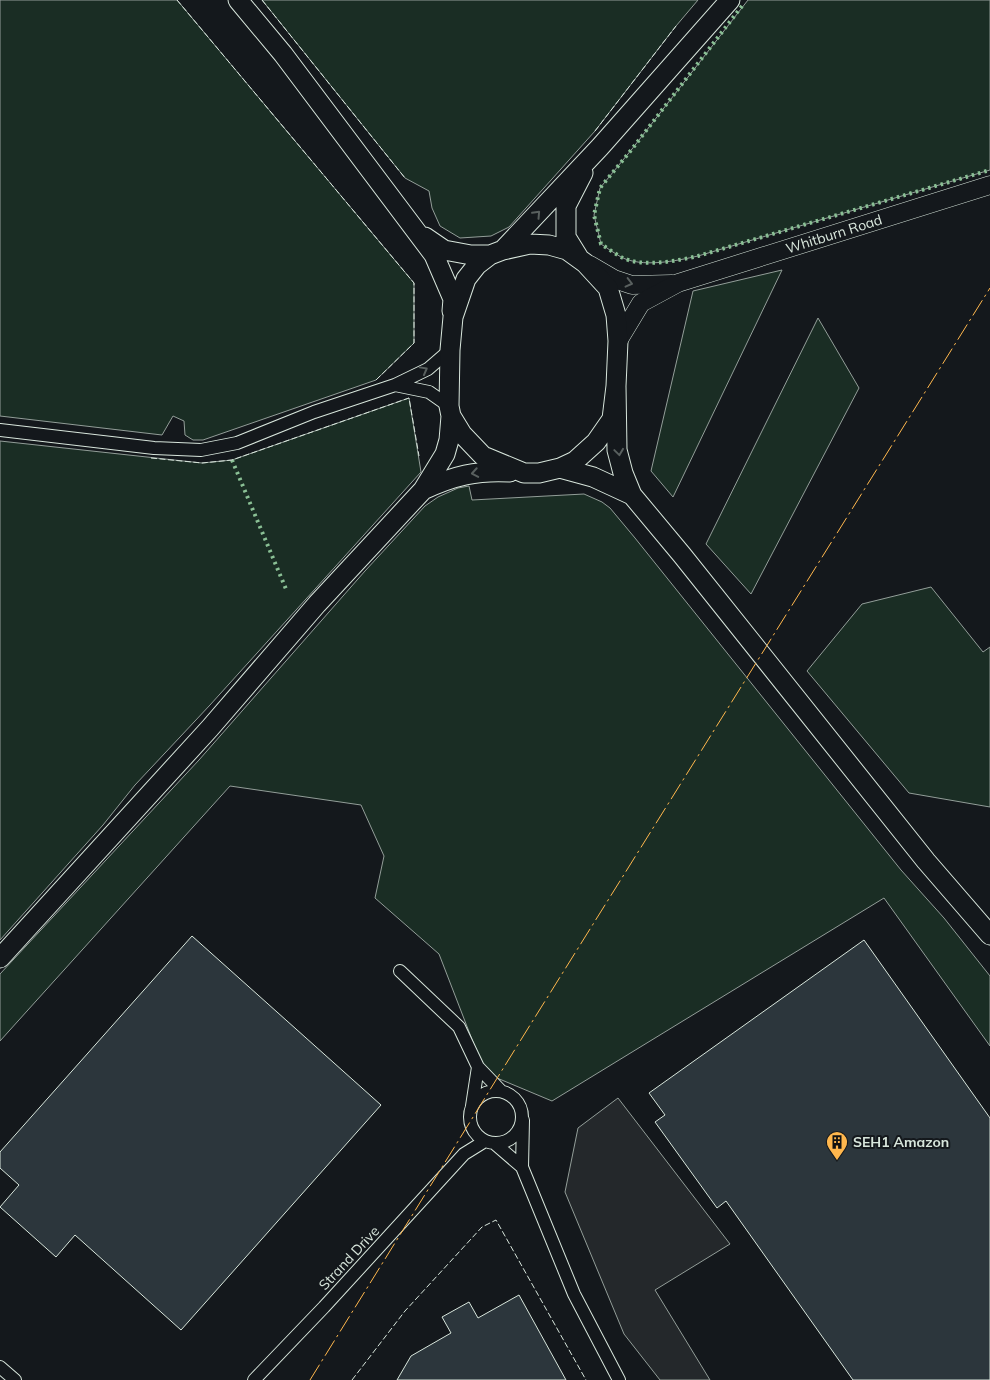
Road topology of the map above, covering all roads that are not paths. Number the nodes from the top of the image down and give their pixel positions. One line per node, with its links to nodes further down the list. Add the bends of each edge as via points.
1 (238, 0): 5 (main road, via 283,54)
2 (730, 0): 3 (main road)
3 (600, 147): 6 (main road, one-way to 3); 7 (main road, via 566,206 566,237)
4 (990, 185): 8 (main road, Whitburn Road)
5 (414, 230): 6 (main road, via 444,250 471,255); 10 (main road, via 434,255 453,299)
6 (497, 252): 7 (main road, via 530,244 549,245 566,250); 10 (main road, via 477,265 466,279 452,317)
7 (582, 261): 8 (main road, Whitburn Road, one-way to 8, via 632,285); 9 (main road, via 608,288 616,315)
8 (678, 283): 9 (main road, Whitburn Road, via 641,303)
9 (618, 340): 12 (main road)
10 (451, 341): 11 (street, one-way to 10, via 428,369); 13 (main road)
11 (394, 386): 13 (street, via 429,392); 14 (street, via 314,412 237,443 201,450 154,448)
12 (616, 386): 15 (main road, via 612,419 596,442 575,461); 18 (main road, one-way to 18, via 617,450 622,473)
13 (450, 411): 16 (main road, via 462,434 483,456); 17 (main road, via 445,454)
14 (0, 430)
15 (560, 468): 16 (main road); 18 (main road, via 593,476)
16 (524, 473): 17 (main road, one-way to 17, via 477,472 447,479)
17 (423, 490): 20 (main road)
18 (632, 495): 19 (main road, via 926,861)
19 (990, 935)
20 (0, 958)
21 (400, 971): 22 (street, via 458,1027)
22 (478, 1067): 23 (street); 24 (street)
23 (501, 1091): 24 (street, via 484,1093); 25 (street, via 520,1105)
24 (472, 1106): 26 (street)
25 (523, 1120): 27 (street, via 510,1140); 29 (street)
26 (471, 1125): 27 (street, via 479,1137); 28 (street, Strand Drive)
27 (490, 1142): 28 (street, Strand Drive); 29 (street)
28 (464, 1154): 32 (street, Strand Drive)
29 (522, 1167): 33 (street, via 574,1294)
30 (0, 1367): 31 (street)
31 (15, 1380)
32 (254, 1380)
33 (618, 1380)

